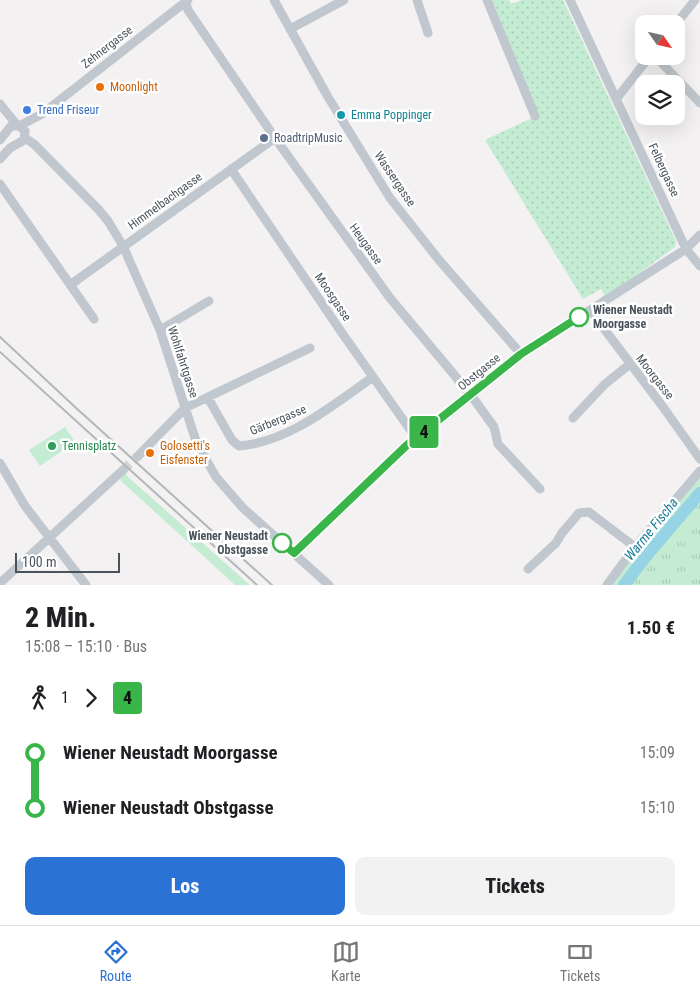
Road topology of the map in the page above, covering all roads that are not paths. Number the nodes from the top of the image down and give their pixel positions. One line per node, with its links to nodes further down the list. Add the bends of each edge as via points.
1 (274, 0): 9 (street, Wassergasse)
2 (344, 0): 9 (street)
3 (417, 0): 10 (street)
4 (487, 0): 17 (street)
5 (570, 0): 13 (street, Felbergasse)
6 (695, 0): 8 (street)
7 (186, 1): 16 (street, Zehnergasse); 20 (street, Heugasse, via 188,10)
8 (683, 15)
9 (290, 29): 35 (street, Wassergasse, via 390,198)
10 (428, 33)
11 (643, 65): 13 (street)
12 (664, 65): 14 (street)
13 (617, 98): 27 (street, Felbergasse)
14 (700, 103)
15 (2, 106): 18 (street, Wohlfahrtgasse)
16 (42, 114): 18 (street, Zehnergasse); 19 (street, Zehnergasse)
17 (535, 116)
18 (15, 126): 19 (street, Wohlfahrtgasse, via 24,129); 21 (street)
19 (26, 136): 22 (street, Zehnergasse); 26 (street, Wohlfahrtgasse, via 98,209)
20 (275, 138): 23 (street, Himmelbachgasse); 38 (street, Heugasse, via 390,298)
21 (0, 140)
22 (0, 159)
23 (231, 169): 26 (street, Himmelbachgasse); 37 (street, Moosgasse)
24 (0, 184): 29 (street)
25 (700, 235): 27 (street, Obstgasse)
26 (123, 246): 29 (street, Himmelbachgasse); 33 (street, Wohlfahrtgasse)
27 (686, 249): 28 (street, Felbergasse); 31 (street, Obstgasse)
28 (700, 266)
29 (70, 285): 32 (street)
30 (209, 301): 33 (street)
31 (590, 310): 35 (street, Obstgasse); 36 (street, Moorgasse)
32 (94, 319)
33 (160, 330): 40 (street, Wohlfahrtgasse)
34 (310, 348): 39 (street)
35 (521, 354): 38 (street, Obstgasse)
36 (630, 364): 41 (street, via 605,384); 44 (street, Moorgasse)
37 (372, 377): 39 (street, Gärbergasse, via 306,424 255,445 239,446 232,440); 42 (street, Moosgasse)
38 (471, 394): 42 (street, Obstgasse); 48 (street, Heugasse, via 494,427 498,444)
39 (208, 398): 40 (street)
40 (185, 408): 43 (street); 51 (street, Wohlfahrtgasse, via 195,438 216,476 243,508)
41 (573, 418)
42 (416, 438): 51 (street, Obstgasse)
43 (138, 456)
44 (700, 459)
45 (0, 463): 49 (street, via 25,506)
46 (123, 470): 49 (street)
47 (700, 471): 50 (street)
48 (540, 490)
49 (51, 537): 53 (street); 54 (street)
50 (635, 547): 52 (street, via 589,512 579,513 556,543); 56 (street)
51 (294, 553): 55 (street, Wohlfahrtgasse)
52 (528, 569)
53 (0, 584)
54 (86, 585)
55 (329, 585)
56 (607, 585)

